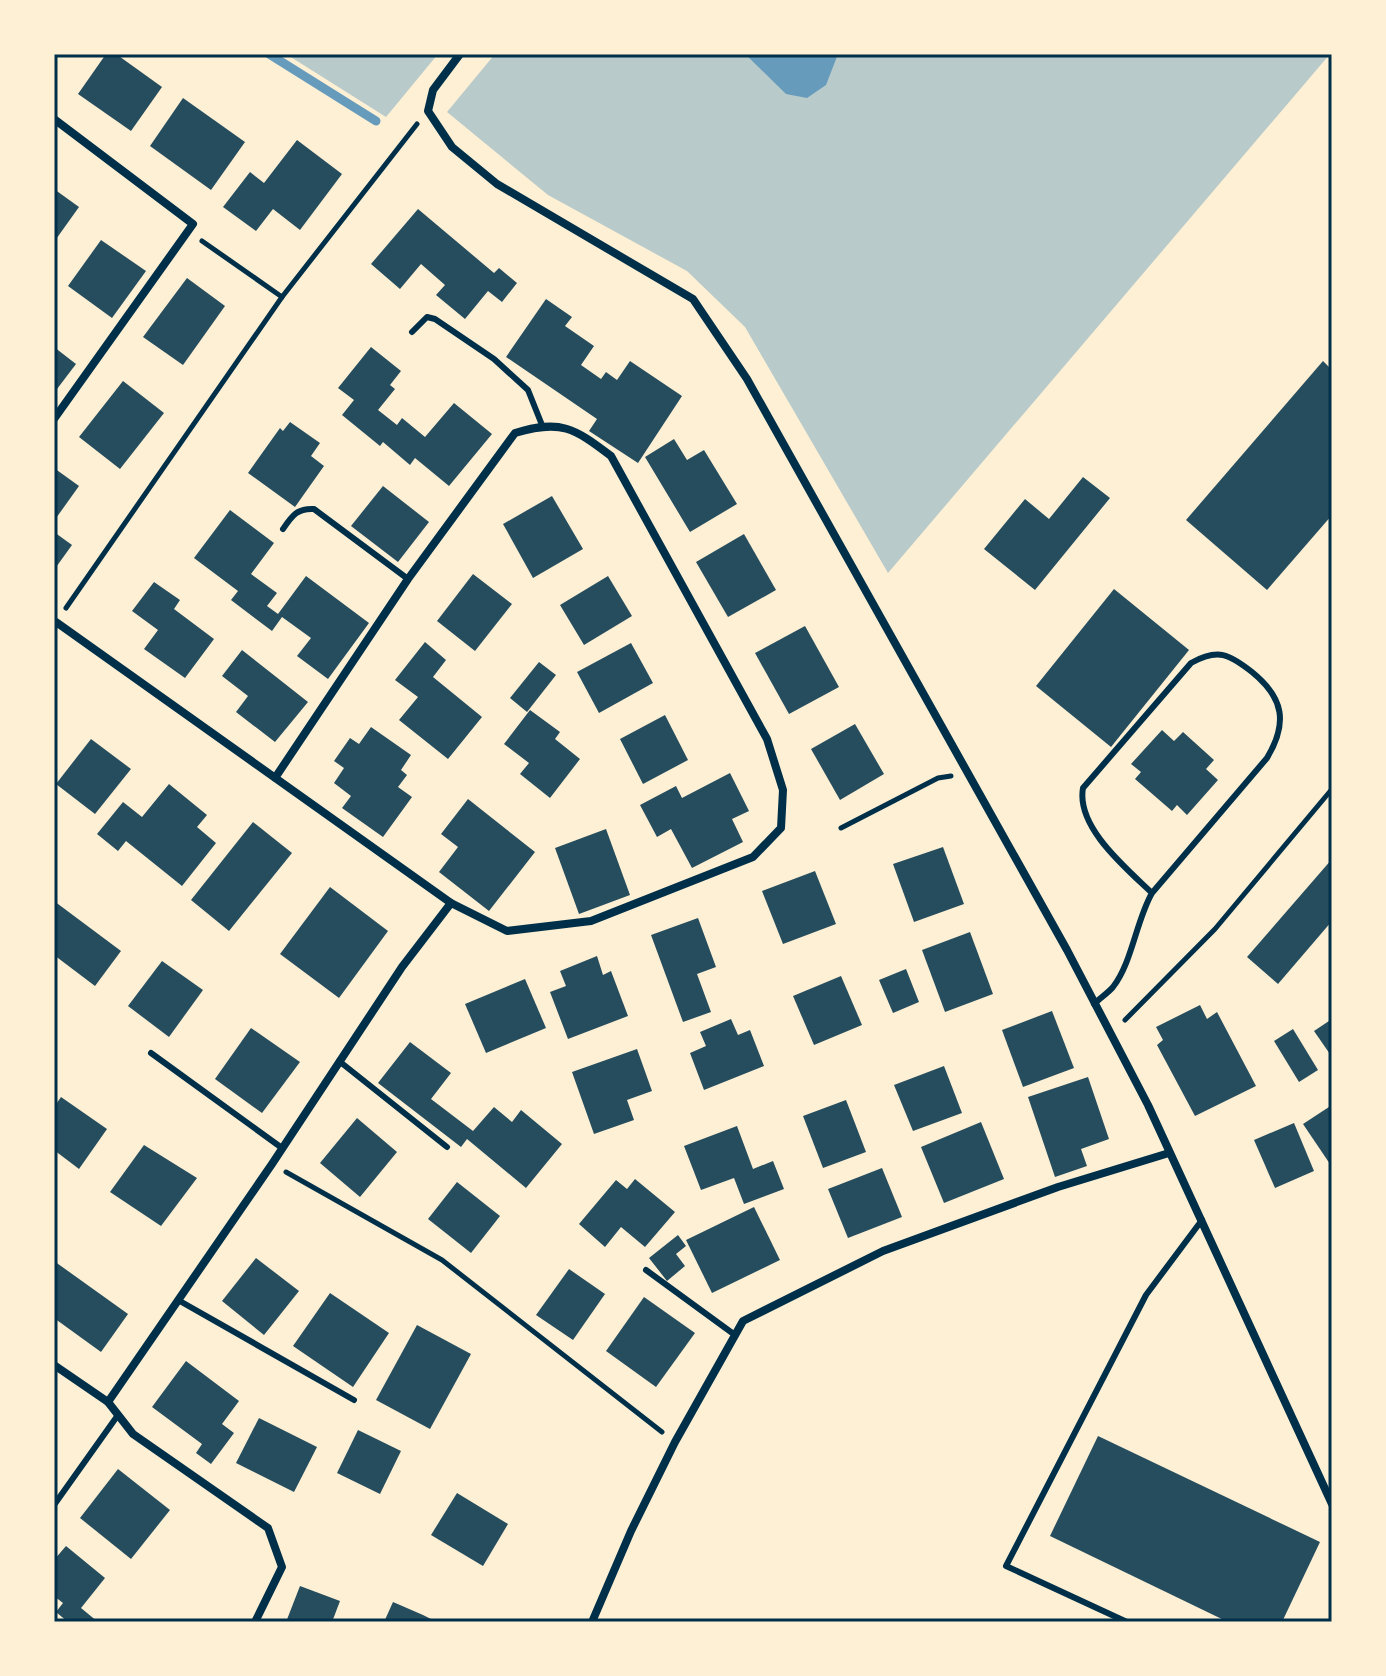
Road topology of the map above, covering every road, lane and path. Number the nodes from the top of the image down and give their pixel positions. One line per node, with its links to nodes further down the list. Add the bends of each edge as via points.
1 (460, 54): 2 (street, via 433,90)
2 (428, 111): 5 (path); 12 (street, via 452,147 497,184 693,299 747,379)
3 (54, 119): 4 (street, via 193,224)
4 (188, 231): 5 (path); 7 (street)
5 (282, 297): 11 (path)
6 (412, 332): 8 (lane, via 427,317 435,319 494,359 528,390)
7 (54, 419)
8 (542, 425): 10 (street, via 515,433); 17 (street, via 579,432 611,456 767,739 783,790 781,828 753,857 591,921 507,931)
9 (283, 529): 10 (lane, via 295,512 314,509)
10 (408, 579): 13 (street)
11 (55, 623): 13 (street)
12 (966, 768): 15 (path); 18 (street)
13 (275, 778): 17 (street)
14 (1332, 789): 19 (path, via 1215,929)
15 (841, 828)
16 (1152, 893): 16 (lane, via 1278,739 1278,703 1271,689 1220,654 1191,663 1083,788 1081,800 1092,828); 18 (lane, via 1121,972)
17 (451, 903): 21 (street)
18 (1094, 1004): 19 (street)
19 (1110, 1035): 24 (street)
20 (151, 1053): 23 (lane)
21 (339, 1061): 22 (lane); 23 (street)
22 (447, 1147)
23 (282, 1148): 25 (street)
24 (1169, 1153): 26 (street); 29 (street, via 883,1251 743,1321)
25 (272, 1164): 28 (street); 34 (path, via 442,1260)
26 (1202, 1220): 35 (street); 39 (lane, via 1146,1295 1006,1566)
27 (646, 1270): 29 (lane)
28 (178, 1300): 31 (lane); 32 (street)
29 (735, 1335): 34 (street)
30 (54, 1365): 32 (street)
31 (354, 1400)
32 (108, 1402): 33 (street)
33 (118, 1415): 36 (lane); 37 (street, via 133,1434 268,1528 282,1567)
34 (675, 1442): 38 (street)
35 (1332, 1504)
36 (54, 1505)
37 (255, 1622)
38 (592, 1622)
39 (1127, 1622)

